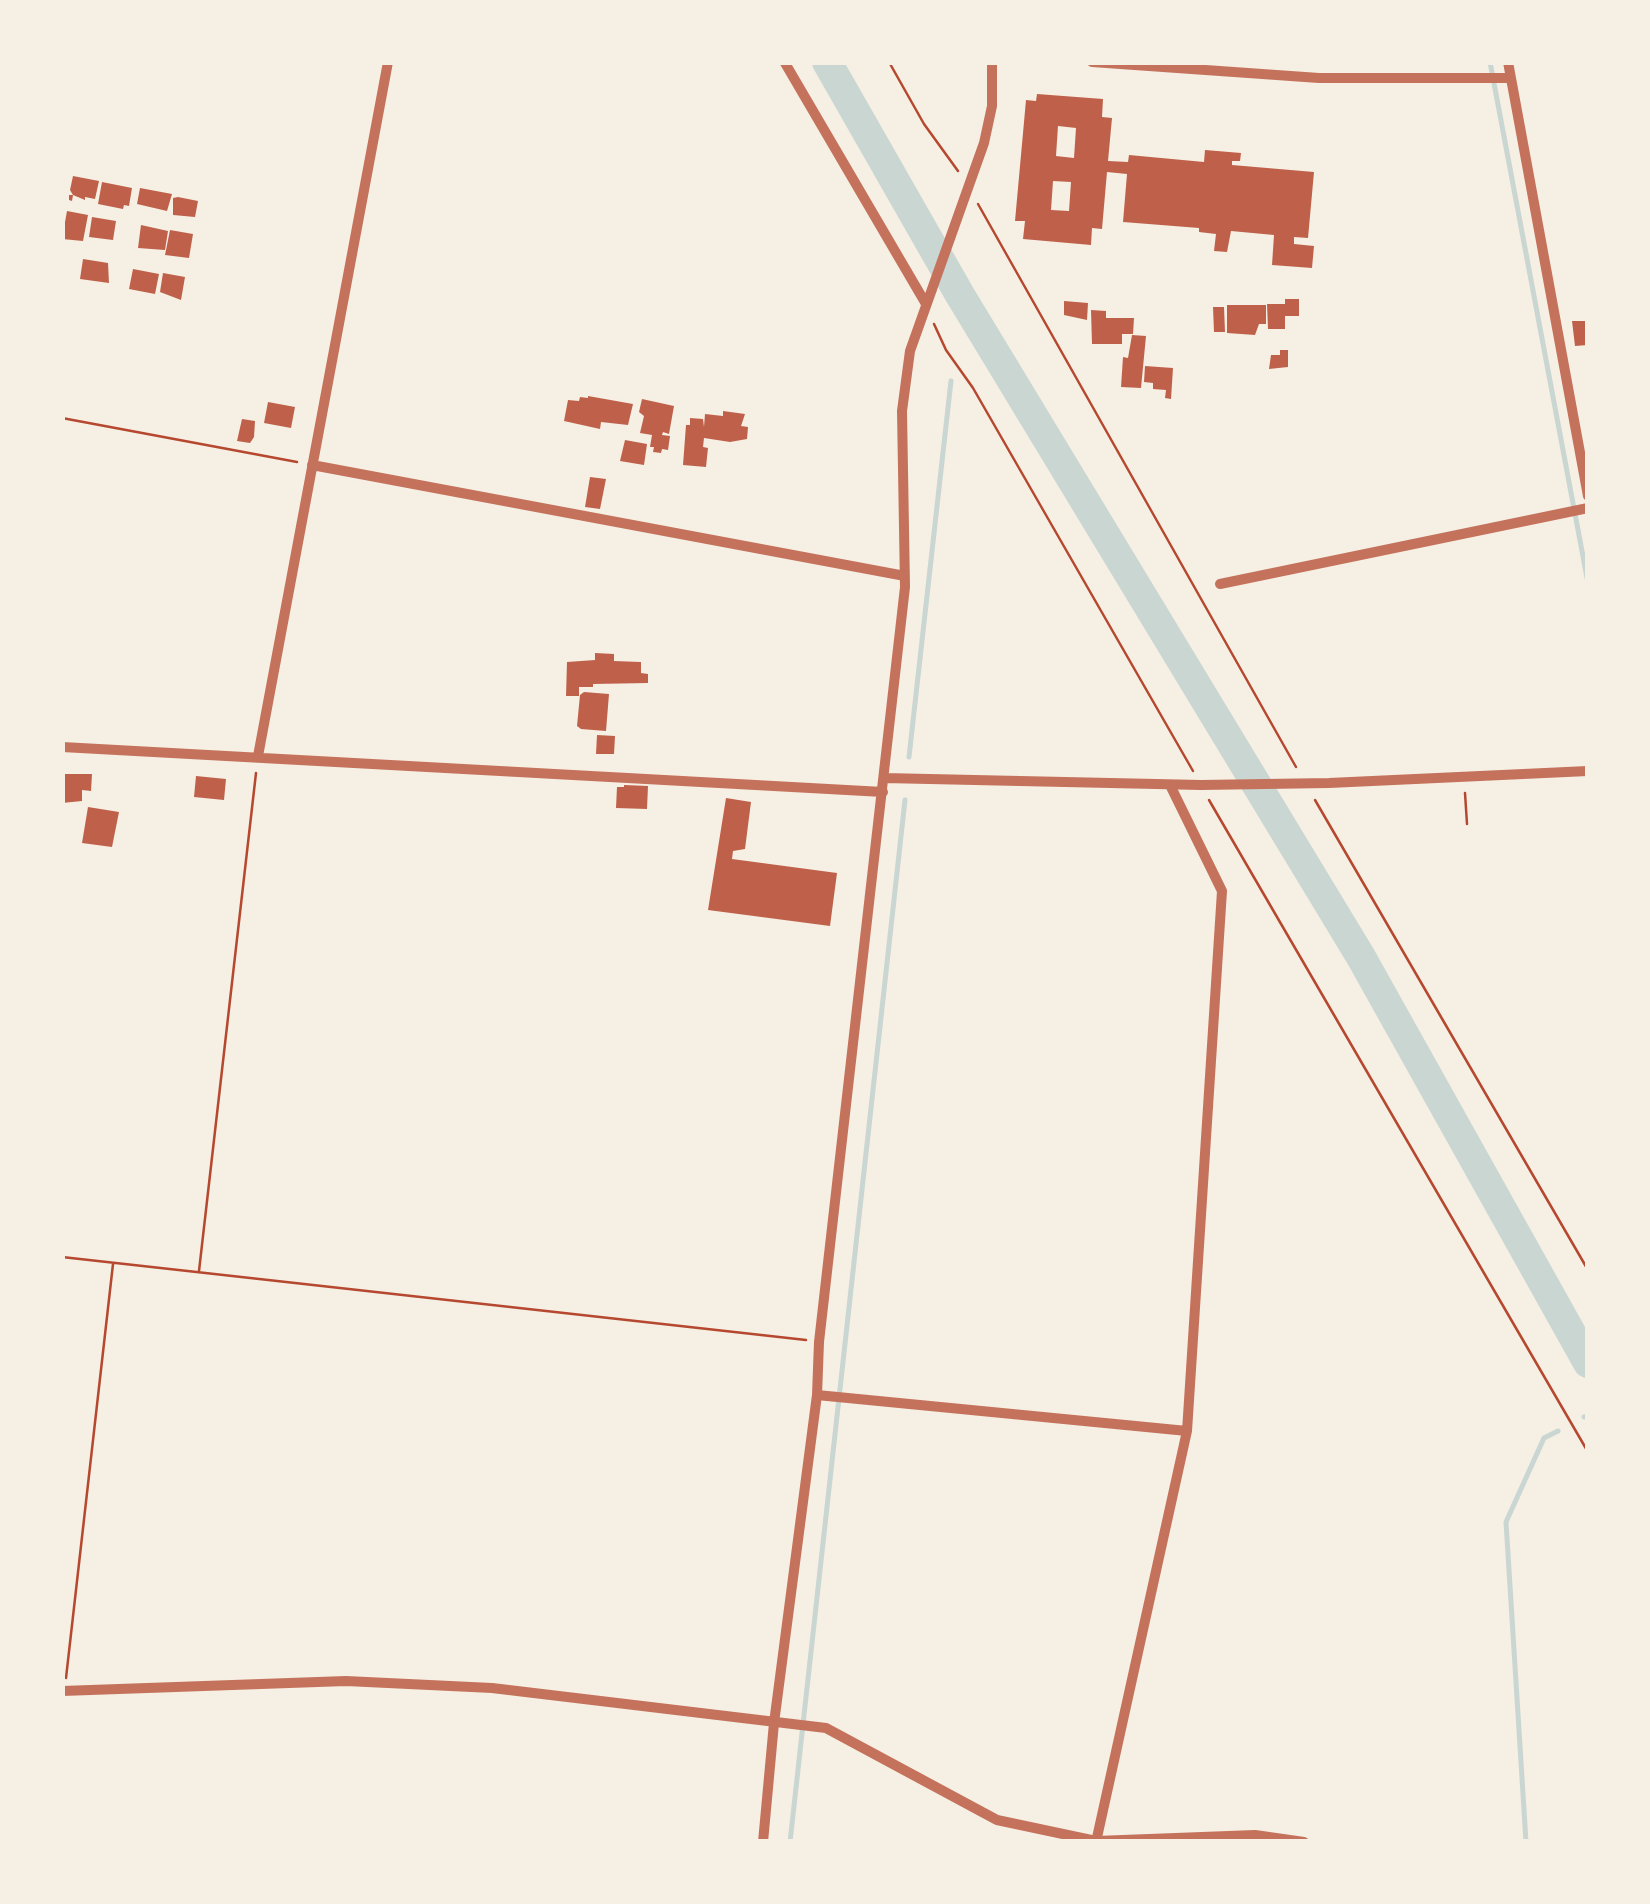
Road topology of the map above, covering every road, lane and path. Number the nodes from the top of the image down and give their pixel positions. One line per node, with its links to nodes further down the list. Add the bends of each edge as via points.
1 (388, 62): 11 (street)
2 (889, 62): 8 (path)
3 (992, 62): 8 (street, via 992,106)
4 (1092, 62): 7 (street, via 1320,78)
5 (1508, 62): 7 (street)
6 (785, 63): 9 (street)
7 (1511, 78): 12 (street)
8 (969, 184): 9 (street); 20 (path)
9 (926, 304): 14 (street, via 910,351 902,411); 22 (path, via 946,350)
10 (62, 418): 11 (path)
11 (312, 465): 14 (street); 17 (street)
12 (1588, 496)
13 (1588, 508): 15 (street)
14 (906, 576): 19 (street)
15 (1220, 584)
16 (62, 747): 17 (street)
17 (258, 756): 23 (street); 29 (path)
18 (1588, 770): 20 (street)
19 (884, 778): 21 (street); 23 (street)
20 (1305, 784): 22 (street); 28 (path)
21 (1170, 785): 22 (street); 32 (street, via 1222,891)
22 (1201, 785): 33 (path)
23 (883, 792): 30 (street)
24 (1466, 800): 25 (path)
25 (1467, 824)
26 (62, 1257): 27 (path)
27 (113, 1262): 29 (path); 34 (path)
28 (1588, 1270)
29 (199, 1272): 30 (path)
30 (819, 1342): 31 (street)
31 (822, 1396): 32 (street); 35 (street)
32 (1187, 1431): 36 (street)
33 (1588, 1452)
34 (64, 1691): 35 (street, via 346,1680 492,1688)
35 (774, 1723): 36 (street, via 826,1728 997,1820); 37 (street)
36 (1096, 1841): 38 (street, via 1255,1835)
37 (763, 1842)
38 (1304, 1842)

